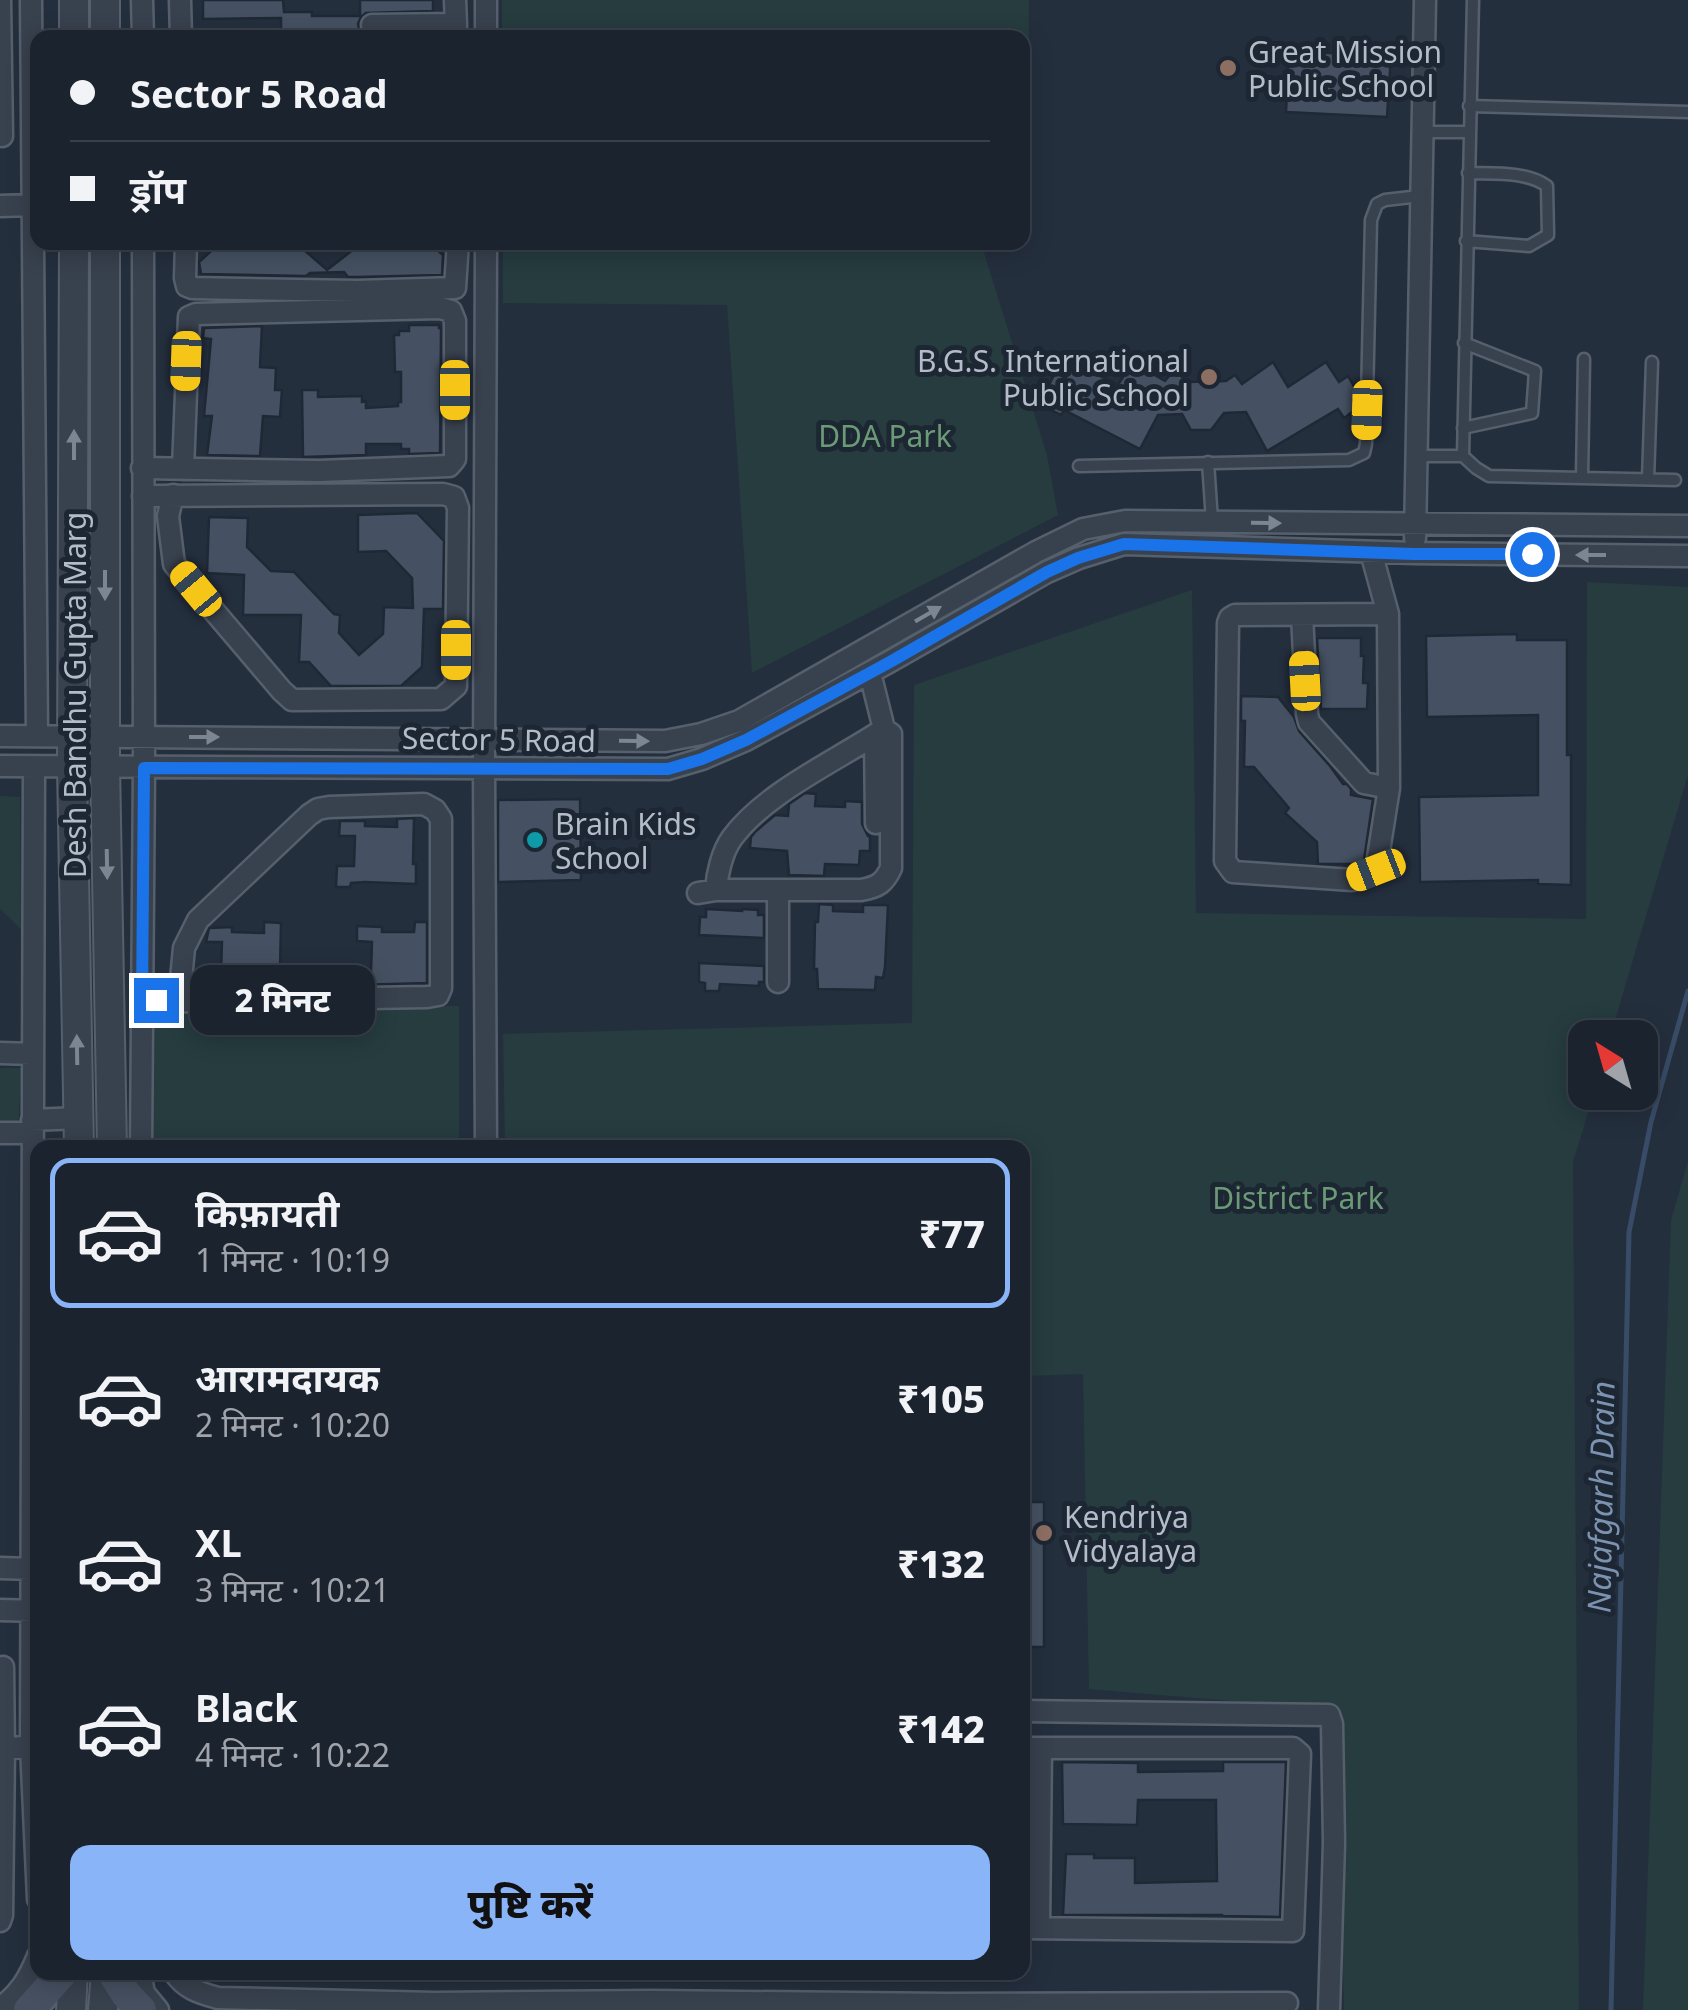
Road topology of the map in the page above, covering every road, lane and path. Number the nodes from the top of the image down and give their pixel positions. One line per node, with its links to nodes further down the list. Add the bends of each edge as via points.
1 (0, 0): 24 (street)
2 (31, 0): 12 (street)
3 (74, 0): 13 (street)
4 (105, 0): 14 (street)
5 (142, 0): 15 (street)
6 (180, 0): 16 (street)
7 (454, 0): 18 (street)
8 (486, 0): 19 (street)
9 (1425, 0): 22 (street)
10 (1474, 0): 20 (lane)
11 (372, 26): 17 (street)
12 (32, 30)
13 (74, 30)
14 (105, 30)
15 (142, 30)
16 (181, 30)
17 (439, 30)
18 (456, 30)
19 (486, 30)
20 (1470, 106): 21 (lane); 23 (lane)
21 (1688, 112)
22 (1422, 132): 23 (lane); 27 (street)
23 (1469, 132): 26 (lane)
24 (1, 136): 25 (street)
25 (30, 136)
26 (1468, 172): 30 (lane); 30 (lane, via 1516,175 1548,186 1548,235 1529,246)
27 (1420, 196): 42 (street); 44 (lane, via 1385,200 1374,211 1364,452 1348,460)
28 (30, 205): 29 (street)
29 (0, 206)
30 (1466, 241): 38 (lane)
31 (33, 250): 63 (street)
32 (74, 250): 66 (street, Desh Bandhu Gupta Marg, one-way to 32)
33 (105, 250): 64 (street, Desh Bandhu Gupta Marg, one-way to 64)
34 (142, 250): 46 (street)
35 (186, 250): 36 (street, via 185,278 192,288 358,291 455,288)
36 (457, 250)
37 (486, 250): 68 (street)
38 (1464, 343): 41 (lane); 41 (lane, via 1534,371 1532,413)
39 (1584, 359): 48 (lane)
40 (1652, 362): 49 (lane)
41 (1463, 428): 43 (lane)
42 (1416, 456): 43 (lane); 54 (street)
43 (1463, 456): 48 (lane, via 1489,476)
44 (1208, 462): 45 (lane); 53 (lane)
45 (1080, 466)
46 (142, 468): 47 (street); 51 (street)
47 (183, 469): 47 (street, via 449,466 455,459 451,312 189,318)
48 (1582, 478): 49 (lane)
49 (1648, 479): 50 (lane)
50 (1675, 480)
51 (143, 496): 52 (street); 67 (street)
52 (174, 496): 52 (street, via 454,497 456,686 441,698 292,700 174,564 168,516)
53 (1212, 522): 54 (street, Sector 5 Road, one-way to 54); 68 (street, Sector 5 Road, one-way to 53, via 665,741 700,734 739,721 1084,529 1125,521)
54 (1416, 524): 55 (street, Sector 5 Road); 57 (street)
55 (1688, 526)
56 (1371, 552): 57 (street, Sector 5 Road); 59 (street); 61 (street, Sector 5 Road, via 1124,544 1047,572)
57 (1414, 554): 58 (street, Sector 5 Road, one-way to 57)
58 (1688, 556)
59 (1388, 614): 60 (street); 75 (street)
60 (1302, 615): 75 (street, via 1310,722 1364,783); 75 (street, via 1235,615 1228,624 1224,862 1233,872 1352,880 1376,870)
61 (870, 672): 62 (street); 74 (street, Sector 5 Road, via 746,740 668,769)
62 (880, 732): 76 (street); 77 (street, via 891,734 891,868 885,879 861,890); 77 (street, via 772,798 730,840 707,892)
63 (37, 735): 65 (street, Sector 5 Road); 66 (street, Sector 5 Road)
64 (106, 735): 66 (street, Sector 5 Road); 67 (street, Sector 5 Road); 70 (street, Desh Bandhu Gupta Marg)
65 (0, 736)
66 (73, 736): 72 (street, Desh Bandhu Gupta Marg)
67 (142, 737): 68 (street, Sector 5 Road, one-way to 68); 73 (street)
68 (485, 738): 74 (street)
69 (0, 766): 71 (street, Sector 5 Road)
70 (105, 766): 72 (street, Sector 5 Road); 73 (street, Sector 5 Road); 88 (street, Desh Bandhu Gupta Marg, one-way to 88)
71 (34, 768): 72 (street, Sector 5 Road); 82 (street)
72 (72, 768): 83 (street, Desh Bandhu Gupta Marg, one-way to 72)
73 (144, 768): 74 (street, Sector 5 Road); 80 (street)
74 (484, 769): 90 (street)
75 (1389, 788)
76 (876, 823)
77 (778, 890): 78 (street)
78 (778, 982)
79 (178, 1000): 79 (street, via 438,995 441,818 424,804 328,807 309,815 198,920 184,948); 80 (street)
80 (142, 1002): 89 (street)
81 (0, 1054): 82 (street)
82 (33, 1054): 84 (street)
83 (79, 1118): 84 (street); 87 (street, Desh Bandhu Gupta Marg)
84 (32, 1126): 85 (street); 86 (street)
85 (0, 1133)
86 (32, 1140)
87 (80, 1140)
88 (112, 1140)
89 (141, 1140)
90 (486, 1140)
91 (0, 1568): 92 (street)
92 (30, 1569)
93 (0, 1610): 94 (street)
94 (30, 1611)
95 (3, 1667): 98 (street)
96 (1030, 1710): 118 (street, via 1329,1715)
97 (30, 1746): 98 (street)
98 (4, 1749): 100 (street)
99 (1032, 1749): 101 (street); 101 (street, via 1293,1748 1300,1754 1293,1931)
100 (0, 1921)
101 (1031, 1928)
102 (30, 1976): 112 (street)
103 (56, 1980): 113 (main road)
104 (73, 1980): 114 (street)
105 (108, 1980): 115 (street)
106 (115, 1980): 116 (main road)
107 (142, 1980): 117 (street)
108 (180, 1980): 110 (street, via 218,1998)
109 (1286, 2003): 111 (street)
110 (726, 2006): 111 (street)
111 (1100, 2007)
112 (0, 2008)
113 (29, 2010)
114 (71, 2010)
115 (103, 2010)
116 (140, 2010)
117 (158, 2010)
118 (1330, 2010)

